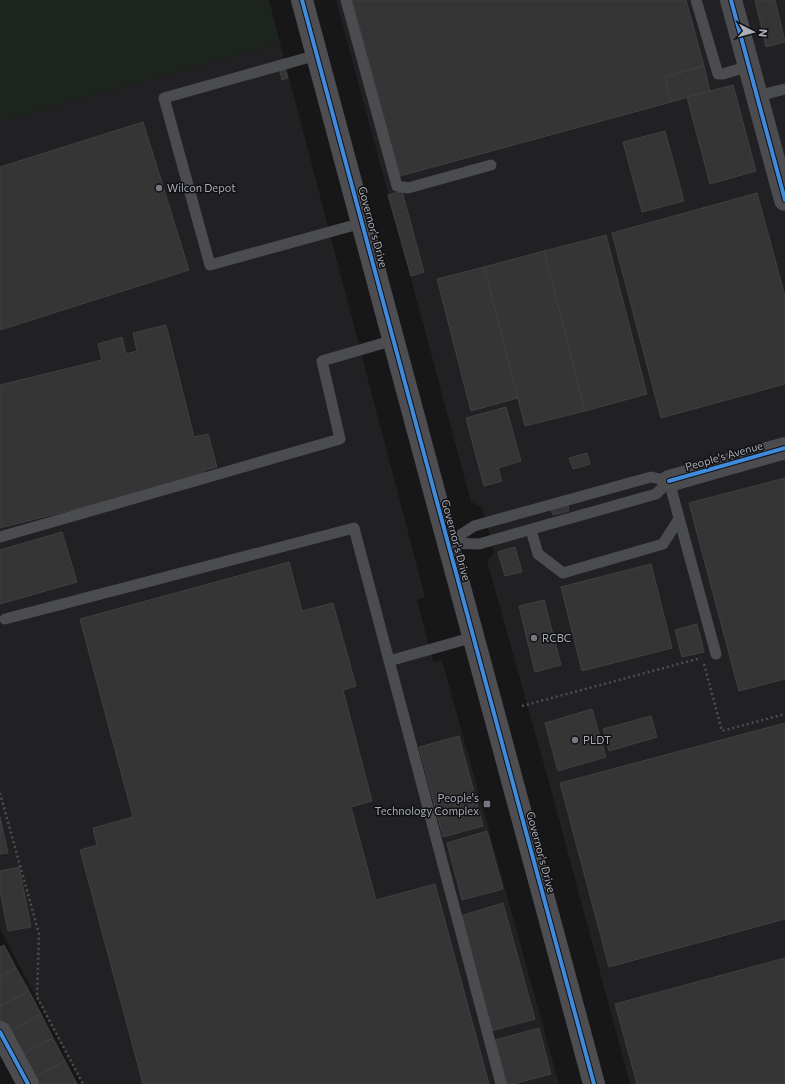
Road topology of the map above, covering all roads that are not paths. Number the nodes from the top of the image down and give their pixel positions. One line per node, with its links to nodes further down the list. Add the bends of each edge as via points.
1 (302, 0): 5 (highway, Governor's Drive)
2 (346, 0): 9 (lane, via 397,186 408,188)
3 (696, 0): 6 (lane, via 718,74)
4 (731, 0): 6 (street)
5 (317, 56): 11 (highway, Governor's Drive); 11 (lane, via 164,98 210,265)
6 (749, 66): 8 (street)
7 (785, 89): 8 (lane)
8 (757, 96): 10 (street)
9 (491, 165)
10 (785, 200)
11 (362, 223): 12 (highway, Governor's Drive)
12 (394, 340): 17 (lane, via 322,361 340,439); 18 (highway, Governor's Drive)
13 (785, 448): 14 (street, People's Avenue)
14 (669, 481): 15 (lane); 16 (lane, People's Avenue, via 656,494); 18 (lane, People's Avenue, via 651,477 474,526)
15 (679, 519): 16 (lane, via 663,544 563,573 538,554); 21 (lane)
16 (531, 530): 18 (lane, People's Avenue, via 479,544)
17 (0, 536)
18 (448, 543): 20 (highway, Governor's Drive)
19 (5, 619): 22 (lane, via 354,528)
20 (474, 637): 22 (lane); 26 (highway, Governor's Drive)
21 (716, 654)
22 (389, 662): 25 (lane)
23 (0, 1032): 24 (street)
24 (28, 1084)
25 (501, 1084)
26 (594, 1084)

